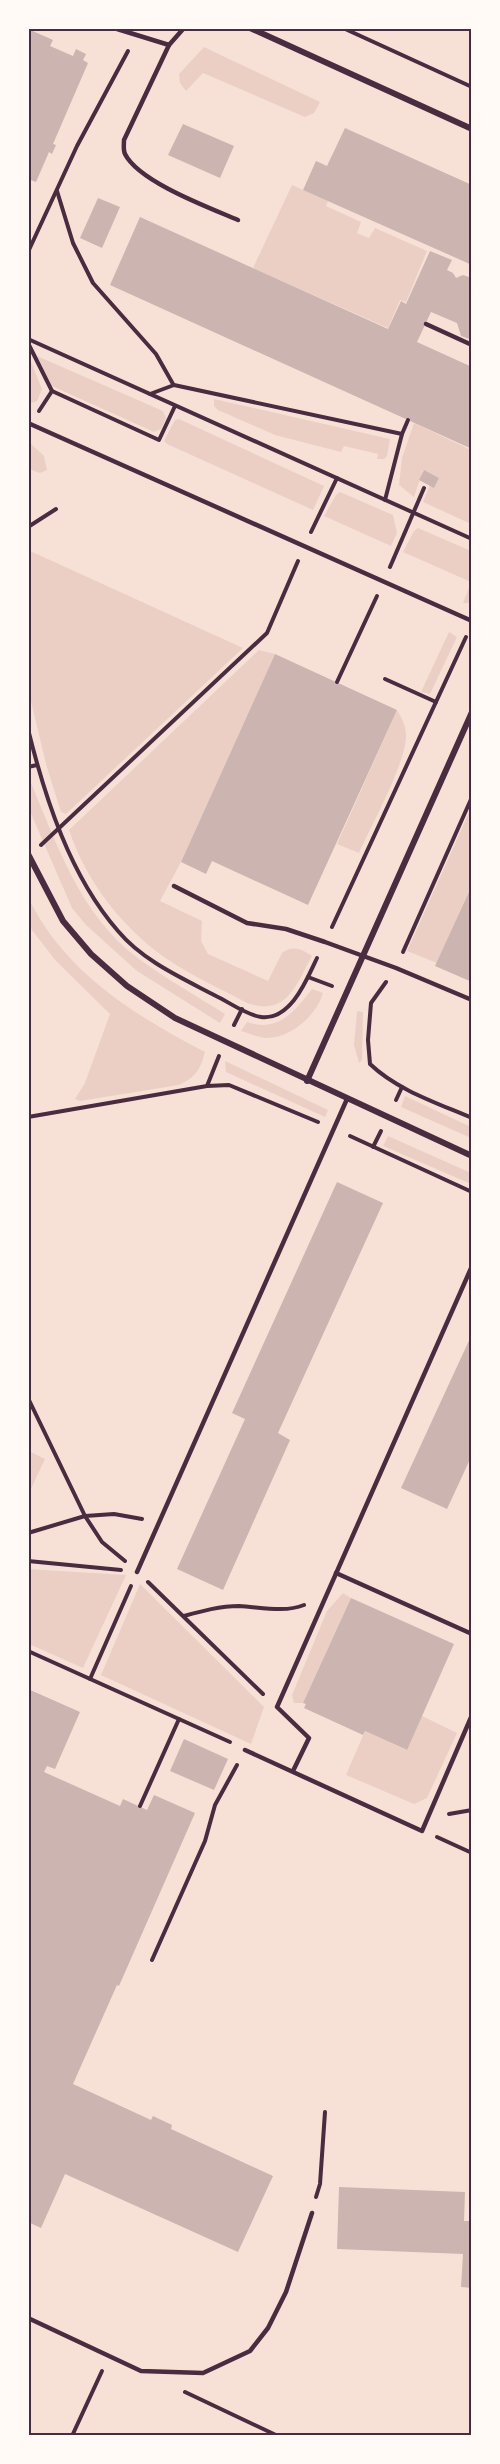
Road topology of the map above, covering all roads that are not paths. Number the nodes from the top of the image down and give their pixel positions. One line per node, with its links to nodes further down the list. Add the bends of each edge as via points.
1 (114, 28): 4 (lane)
2 (184, 28): 4 (lane)
3 (250, 28): 5 (street)
4 (169, 45): 6 (lane, via 124,140 124,152 173,193)
5 (471, 129)
6 (238, 220)
7 (426, 324): 8 (lane)
8 (471, 345)
9 (30, 424): 10 (lane)
10 (471, 621)
11 (471, 712): 14 (street)
12 (28, 854): 16 (street, via 63,921 92,954 136,993 175,1018)
13 (174, 886): 14 (lane, via 247,923 286,929)
14 (362, 957): 15 (lane); 16 (street)
15 (471, 1000)
16 (307, 1081): 17 (street)
17 (347, 1099): 18 (street); 20 (lane)
18 (471, 1156)
19 (471, 1266): 21 (lane)
20 (137, 1572)
21 (336, 1573): 22 (lane); 25 (lane, via 277,1707 309,1738)
22 (471, 1634)
23 (471, 1714): 25 (lane, via 422,1831)
24 (245, 1749): 25 (lane)
25 (293, 1771)
26 (312, 2213): 27 (lane, via 286,2292 268,2328 250,2351 204,2373 141,2371)
27 (28, 2318)

